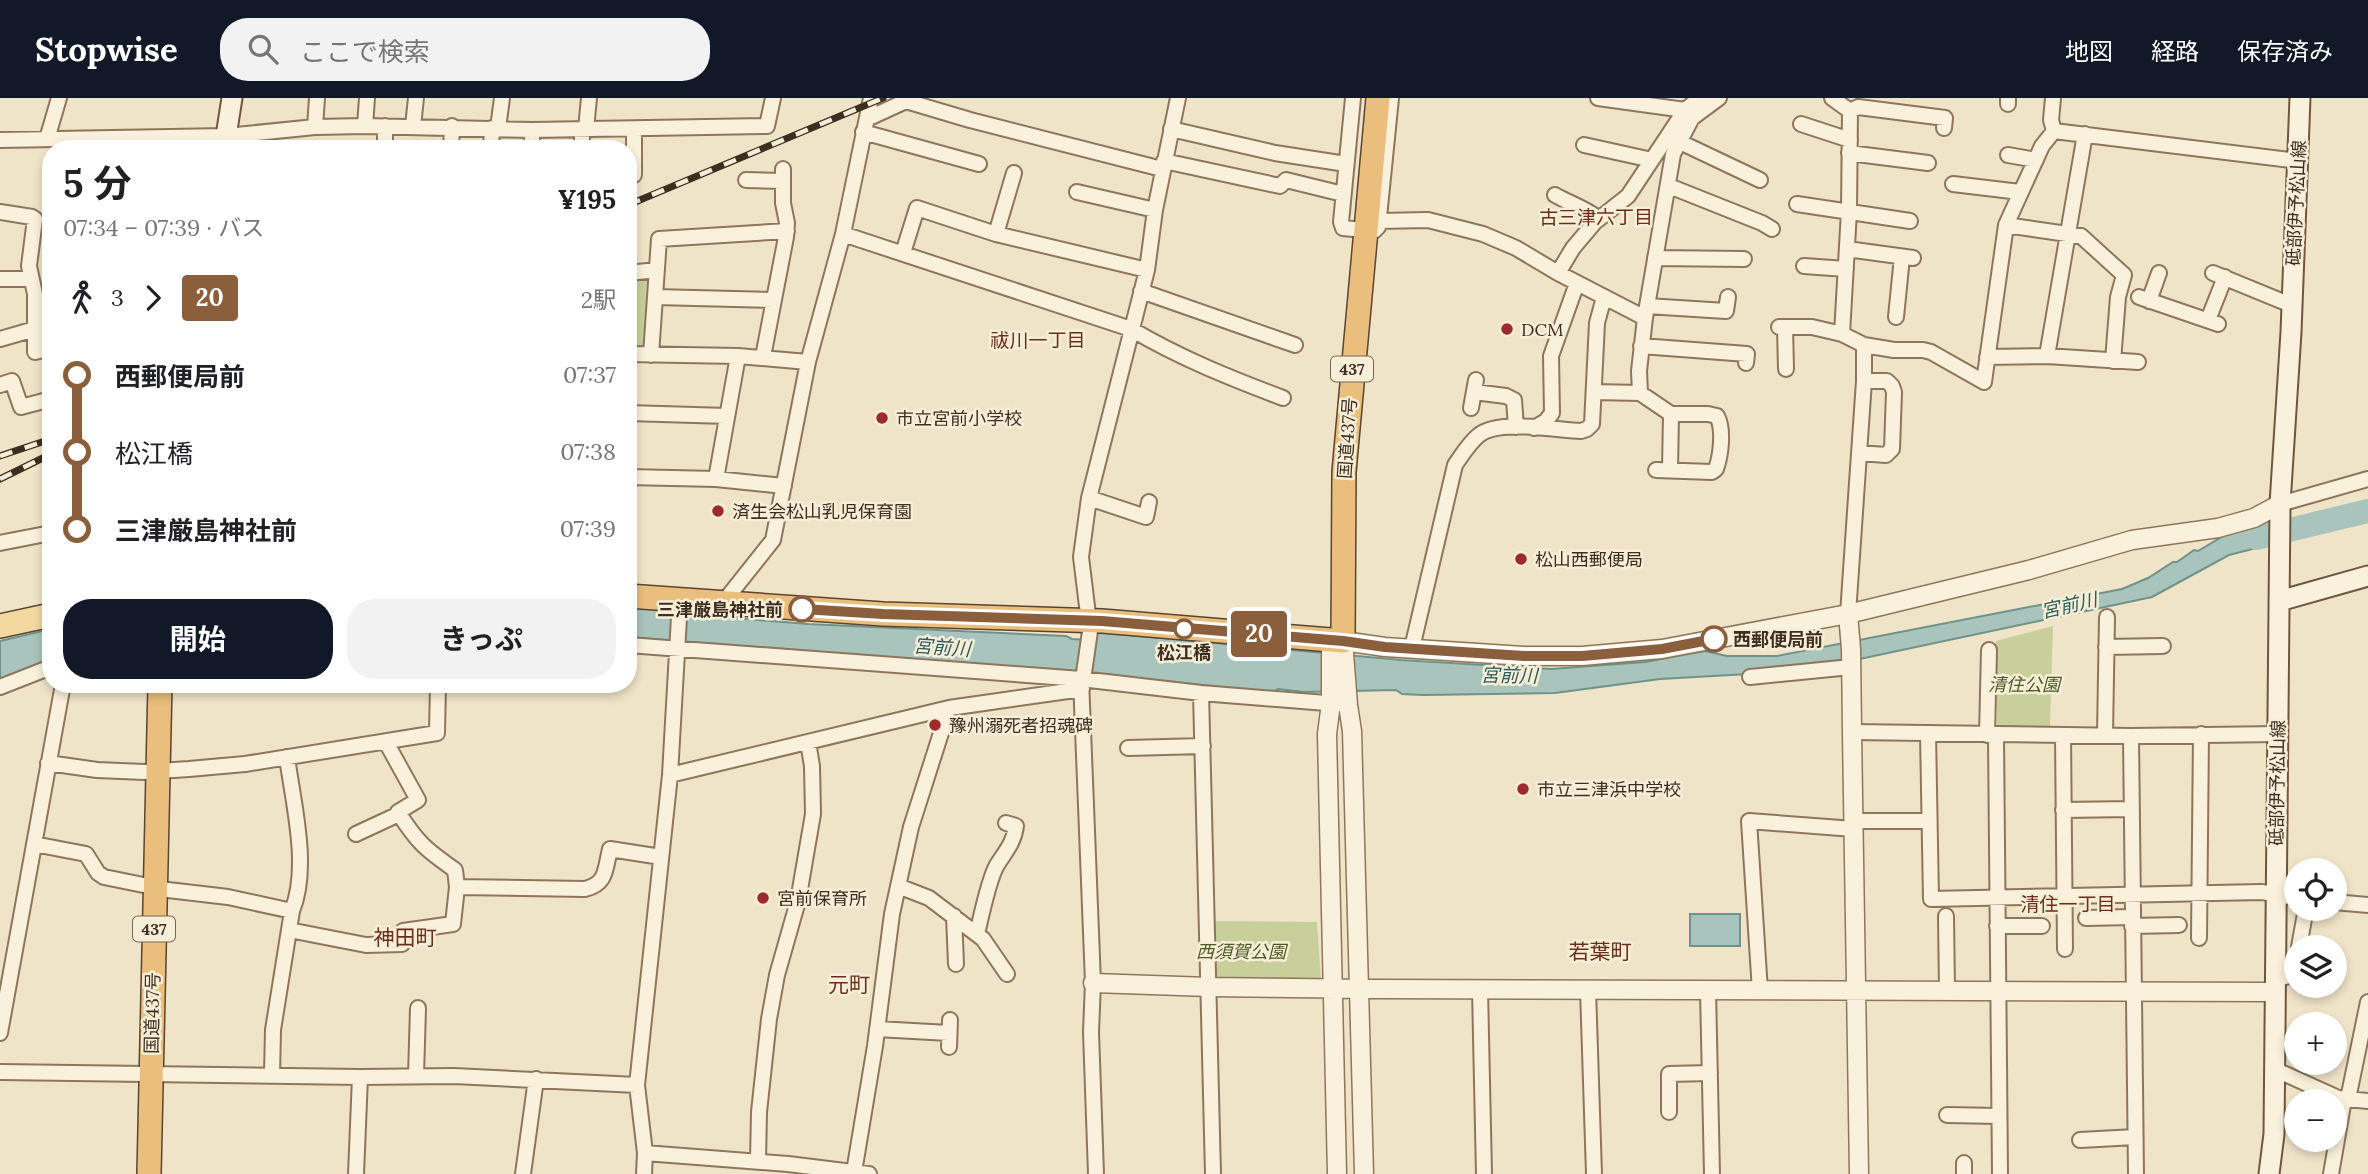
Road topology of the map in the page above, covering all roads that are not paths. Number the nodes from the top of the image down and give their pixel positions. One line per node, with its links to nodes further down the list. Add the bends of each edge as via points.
1 (59, 98): 40 (street)
2 (232, 98): 43 (main road)
3 (317, 98): 30 (street)
4 (367, 98): 26 (street)
5 (416, 98): 28 (street)
6 (502, 98): 31 (street)
7 (589, 98): 33 (street)
8 (773, 98): 34 (street, via 767,126)
9 (871, 98): 24 (street)
10 (1178, 98): 35 (street)
11 (1353, 98): 60 (street)
12 (1366, 98): 78 (highway, 国道437号 / 437)
13 (1378, 98): 78 (highway, 国道437号 / 437)
14 (1391, 98): 78 (street)
15 (1598, 98): 22 (street)
16 (1700, 98): 22 (street)
17 (1719, 98): 51 (street, via 1692,118)
18 (1832, 98): 23 (street)
19 (2053, 98): 37 (street)
20 (2300, 98): 57 (main road, 砥部伊予松山線)
21 (1869, 103): 23 (street); 32 (street, via 1945,118)
22 (1685, 110): 55 (street)
23 (1850, 110): 53 (street)
24 (869, 118): 38 (street); 61 (street, via 906,101)
25 (1801, 124): 53 (street)
26 (365, 125): 27 (street); 30 (street)
27 (386, 126): 28 (street); 45 (street)
28 (413, 126): 29 (street)
29 (452, 126): 31 (street); 46 (street)
30 (316, 127): 44 (street)
31 (495, 128): 36 (street); 47 (street)
32 (1944, 128)
33 (584, 129): 34 (street); 36 (street); 49 (street)
34 (634, 129): 50 (street)
35 (1171, 129): 60 (street); 61 (street)
36 (532, 130): 48 (street)
37 (2054, 131): 39 (street); 56 (street)
38 (863, 132): 59 (street); 81 (street)
39 (2085, 134): 57 (street); 83 (street)
40 (47, 139): 41 (street); 42 (street)
41 (0, 140)
42 (58, 140)
43 (225, 140)
44 (237, 140)
45 (385, 140)
46 (451, 140)
47 (493, 140)
48 (532, 140)
49 (583, 140)
50 (634, 140)
51 (1680, 142): 64 (street); 66 (street, via 1673,154)
52 (1584, 145): 55 (street)
53 (1850, 146): 58 (street); 73 (street)
54 (2008, 155): 56 (street)
55 (1652, 160): 75 (street, via 1628,196)
56 (2036, 160): 68 (street)
57 (2298, 161): 103 (main road, 砥部伊予松山線)
58 (1928, 163)
59 (979, 164)
60 (1346, 164): 69 (street)
61 (1163, 165): 69 (street, via 1280,186 1286,180); 72 (street)
62 (1014, 173): 82 (street)
63 (746, 180): 80 (street, via 783,175)
64 (1760, 180)
65 (1953, 184): 68 (street)
66 (1669, 186): 79 (street); 86 (street)
67 (1077, 192): 72 (street)
68 (2020, 192): 77 (street)
69 (1343, 194): 78 (street, via 1343,228)
70 (1555, 195): 75 (street, via 1581,205)
71 (1797, 204): 73 (street)
72 (1155, 210): 91 (street)
73 (1849, 211): 76 (street); 84 (street)
74 (0, 212): 96 (street, via 35,219)
75 (1599, 219): 93 (street)
76 (1910, 221)
77 (2006, 225): 83 (street); 119 (street)
78 (1365, 227): 93 (street, via 1428,220 1483,234); 157 (highway, 国道437号 / 437, via 1344,472)
79 (1772, 229)
80 (787, 231): 90 (street, via 659,239); 102 (street)
81 (843, 234): 85 (street); 121 (street)
82 (996, 234): 85 (street, via 916,208); 91 (street)
83 (2068, 234): 117 (street); 120 (street, via 2081,236 2124,275)
84 (1847, 249): 89 (street); 105 (street, via 1907,258)
85 (903, 253): 107 (street)
86 (1654, 258): 87 (street); 104 (street)
87 (1744, 259)
88 (1804, 266): 89 (street)
89 (1846, 269): 108 (street)
90 (657, 270): 92 (street); 99 (street)
91 (1147, 270): 98 (street)
92 (637, 272)
93 (1558, 273): 97 (street)
94 (2159, 273): 103 (street, via 2144,299 2213,322 2219,275)
95 (0, 279): 96 (street)
96 (30, 279): 106 (street)
97 (1577, 283): 100 (street); 136 (street, via 1551,356 1552,414)
98 (1141, 291): 107 (street); 110 (street)
99 (655, 297): 102 (street); 115 (street)
100 (1604, 297): 104 (street); 127 (street, via 1597,323)
101 (1728, 297): 104 (street, via 1726,311)
102 (774, 300): 118 (street)
103 (2291, 305): 144 (main road, 砥部伊予松山線)
104 (1646, 312): 112 (street)
105 (1896, 317)
106 (35, 329): 109 (street); 113 (street, via 35,352)
107 (1131, 329): 129 (street, via 1207,370); 142 (street)
108 (1842, 334): 111 (street); 124 (street, via 1782,327)
109 (0, 340)
110 (1295, 345)
111 (1864, 345): 119 (street, via 1931,352 1984,382); 125 (street)
112 (1641, 346): 123 (street, via 1747,354); 128 (street)
113 (42, 350)
114 (637, 354): 115 (street)
115 (651, 355): 116 (street)
116 (738, 356): 118 (street); 134 (street)
117 (2047, 356): 119 (street); 120 (street)
118 (763, 357): 121 (street)
119 (1987, 357)
120 (2113, 361): 122 (street)
121 (808, 362): 141 (street)
122 (2138, 362)
123 (1746, 363)
124 (1786, 369)
125 (1864, 382): 137 (street); 137 (street, via 1887,381 1892,386 1892,449 1886,455)
126 (0, 385): 130 (street, via 12,381 21,407)
127 (1594, 392): 128 (street); 136 (street, via 1594,417 1587,429)
128 (1640, 393): 133 (street)
129 (1283, 398)
130 (42, 401)
131 (1471, 408): 135 (street, via 1475,386 1506,396 1514,400)
132 (637, 413): 134 (street)
133 (1671, 414): 133 (street, via 1717,416 1716,469 1663,470)
134 (727, 416): 139 (street)
135 (1516, 427): 136 (street); 162 (street, via 1480,433 1455,465)
136 (1534, 428)
137 (1858, 453): 152 (street)
138 (637, 477): 139 (street)
139 (716, 479): 141 (street)
140 (2368, 480): 144 (street)
141 (784, 486): 150 (street, via 773,540)
142 (1089, 498): 143 (street, via 1146,517); 156 (street, via 1081,557)
143 (1149, 502)
144 (2280, 512): 149 (main road, 砥部伊予松山線); 152 (street, via 2218,528 2132,540)
145 (42, 535): 146 (street)
146 (0, 543)
147 (2368, 576): 149 (main road)
148 (637, 598): 151 (highway)
149 (2279, 601): 178 (main road, 砥部伊予松山線)
150 (722, 604): 151 (highway); 156 (highway)
151 (679, 605): 159 (street)
152 (1848, 614): 162 (street, via 1662,649 1582,656); 164 (street)
153 (42, 617): 155 (main road)
154 (2107, 617): 161 (street)
155 (0, 626)
156 (1089, 626): 157 (highway); 167 (street)
157 (1337, 643): 162 (street); 173 (street)
158 (637, 645): 159 (street)
159 (677, 646): 167 (street); 190 (street)
160 (2164, 646): 161 (street)
161 (2106, 647): 181 (street)
162 (1412, 648)
163 (1989, 650): 179 (street)
164 (1851, 666): 166 (street); 175 (street)
165 (42, 671): 168 (street)
166 (1750, 677)
167 (1082, 678): 169 (street); 174 (street); 226 (street)
168 (0, 687)
169 (1201, 692): 173 (street); 185 (street)
170 (61, 693): 188 (street)
171 (160, 693): 189 (highway, 国道437号 / 437)
172 (438, 693): 183 (street, via 437,733)
173 (1339, 702): 229 (street, via 1327,734); 230 (street, via 1352,731)
174 (949, 708): 184 (street); 200 (street, via 911,827)
175 (1852, 733): 176 (street); 196 (street)
176 (1928, 733): 179 (street); 194 (street)
177 (2201, 734): 178 (street); 182 (street); 203 (street)
178 (2278, 734): 205 (main road, 砥部伊予松山線)
179 (1992, 735): 180 (street); 208 (street)
180 (2063, 735): 181 (street); 192 (street)
181 (2105, 735): 182 (street)
182 (2131, 736): 191 (street)
183 (386, 742): 187 (street); 193 (street, via 418,800)
184 (808, 742): 190 (street); 264 (street, via 813,814 799,901 769,1019)
185 (1203, 747): 186 (street); 228 (street)
186 (1128, 748)
187 (287, 757): 189 (street); 211 (street, via 298,839 299,881)
188 (48, 763): 189 (street); 198 (street)
189 (158, 771): 201 (highway, 国道437号 / 437)
190 (670, 775): 199 (street)
191 (2131, 809): 192 (street); 204 (street)
192 (2063, 810): 206 (street)
193 (399, 814): 197 (street); 202 (street, via 414,837 455,870)
194 (1929, 821): 196 (street); 208 (street, via 1931,898)
195 (1006, 823): 220 (street, via 1016,826 1015,834 996,866)
196 (1854, 825): 234 (street, via 1749,821); 235 (street)
197 (356, 834)
198 (34, 844): 201 (street, via 86,854 104,877); 242 (street)
199 (661, 858): 202 (street, via 610,849 602,882 585,889); 252 (street)
200 (898, 886): 212 (street, via 929,898); 241 (street)
201 (155, 887): 211 (street); 247 (highway, 国道437号 / 437)
202 (457, 887): 219 (street, via 453,925 403,932 402,944 366,946)
203 (2199, 893): 204 (street); 205 (street); 221 (street)
204 (2131, 895): 206 (street); 215 (street)
205 (2275, 895): 207 (street); 227 (main road, 砥部伊予松山線)
206 (2064, 896): 208 (street); 222 (street)
207 (2284, 896)
208 (1997, 898): 217 (street)
209 (2347, 903): 210 (street)
210 (2368, 905)
211 (292, 911): 219 (street)
212 (954, 916): 220 (street); 223 (street)
213 (1947, 916): 236 (street)
214 (2086, 918): 215 (street)
215 (2132, 921): 216 (street); 238 (street)
216 (2179, 925)
217 (1997, 926): 218 (street); 237 (street)
218 (2042, 926)
219 (289, 930): 248 (street, via 273,1031)
220 (976, 934): 224 (street)
221 (2199, 938)
222 (2065, 949)
223 (956, 964)
224 (1007, 974)
225 (2284, 979): 227 (street)
226 (1093, 983): 228 (street); 272 (street)
227 (2274, 986): 238 (street); 244 (main road, 砥部伊予松山線)
228 (1209, 988): 229 (street); 273 (street)
229 (1334, 988): 230 (street); 274 (street)
230 (1358, 989): 231 (street); 275 (street)
231 (1480, 989): 232 (street); 276 (street)
232 (1588, 989): 233 (street); 277 (street)
233 (1708, 991): 234 (street); 246 (street)
234 (1759, 991): 235 (street)
235 (1857, 991): 236 (street); 279 (street)
236 (1947, 991): 237 (street)
237 (1997, 992): 238 (street); 259 (street)
238 (2133, 993): 260 (street)
239 (2368, 1002): 254 (street)
240 (418, 1008): 249 (street)
241 (877, 1029): 243 (street); 267 (street)
242 (0, 1033)
243 (949, 1033)
244 (2274, 1069): 253 (street); 282 (main road, 砥部伊予松山線)
245 (0, 1072): 247 (street)
246 (1710, 1073): 257 (street, via 1669,1074); 278 (street)
247 (151, 1075): 248 (street); 268 (highway, 国道437号 / 437)
248 (272, 1075): 250 (street)
249 (416, 1076): 250 (street); 251 (street)
250 (360, 1077): 269 (street)
251 (536, 1079): 252 (street); 270 (street)
252 (637, 1085): 263 (street)
253 (2316, 1089)
254 (2347, 1095)
255 (2347, 1099): 256 (street)
256 (2368, 1101)
257 (1665, 1104)
258 (1947, 1115): 259 (street)
259 (1999, 1116): 280 (street)
260 (2135, 1137): 261 (street); 281 (street)
261 (2080, 1140)
262 (2335, 1152): 283 (street)
263 (645, 1153): 265 (street); 271 (street)
264 (758, 1161): 265 (street); 266 (street)
265 (721, 1167)
266 (788, 1169): 267 (street)
267 (862, 1173)
268 (149, 1174)
269 (356, 1174)
270 (523, 1174)
271 (644, 1174)
272 (1096, 1174)
273 (1213, 1174)
274 (1337, 1174)
275 (1364, 1174)
276 (1484, 1174)
277 (1594, 1174)
278 (1712, 1174)
279 (1859, 1174)
280 (2000, 1174)
281 (2136, 1174)
282 (2269, 1174)
283 (2331, 1174)

